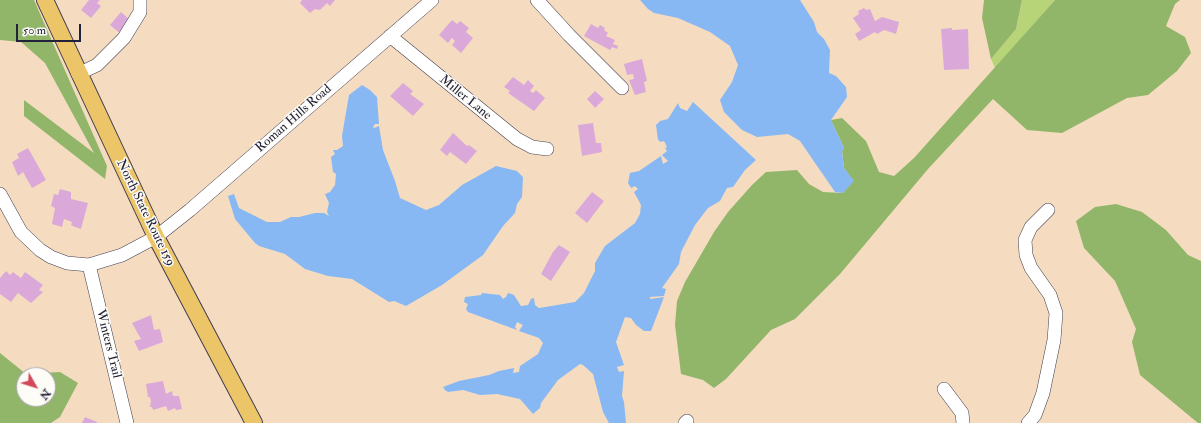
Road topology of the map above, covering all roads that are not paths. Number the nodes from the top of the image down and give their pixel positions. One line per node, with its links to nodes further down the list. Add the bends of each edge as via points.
1 (45, 0): 6 (main road, North State Route 159)
2 (140, 0): 6 (street, via 140,12 124,38 97,64)
3 (432, 0): 5 (street, Roman Hills Road)
4 (537, 0): 7 (street)
5 (390, 36): 8 (street, Miller Lane, via 517,139 532,147); 11 (street, Roman Hills Road)
6 (78, 74): 11 (main road, North State Route 159)
7 (622, 88)
8 (547, 149)
9 (0, 194): 12 (street, via 21,232 40,250 67,263)
10 (1048, 210): 17 (street, via 1031,227 1025,240 1026,255 1031,268 1050,295 1056,314 1054,340 1043,393 1035,415)
11 (156, 237): 12 (street, Roman Hills Road, via 122,255); 15 (main road, North State Route 159)
12 (89, 265): 14 (street, Winters Trail)
13 (944, 389): 16 (street, via 962,413)
14 (127, 423)
15 (254, 423)
16 (963, 423)
17 (1028, 423)

